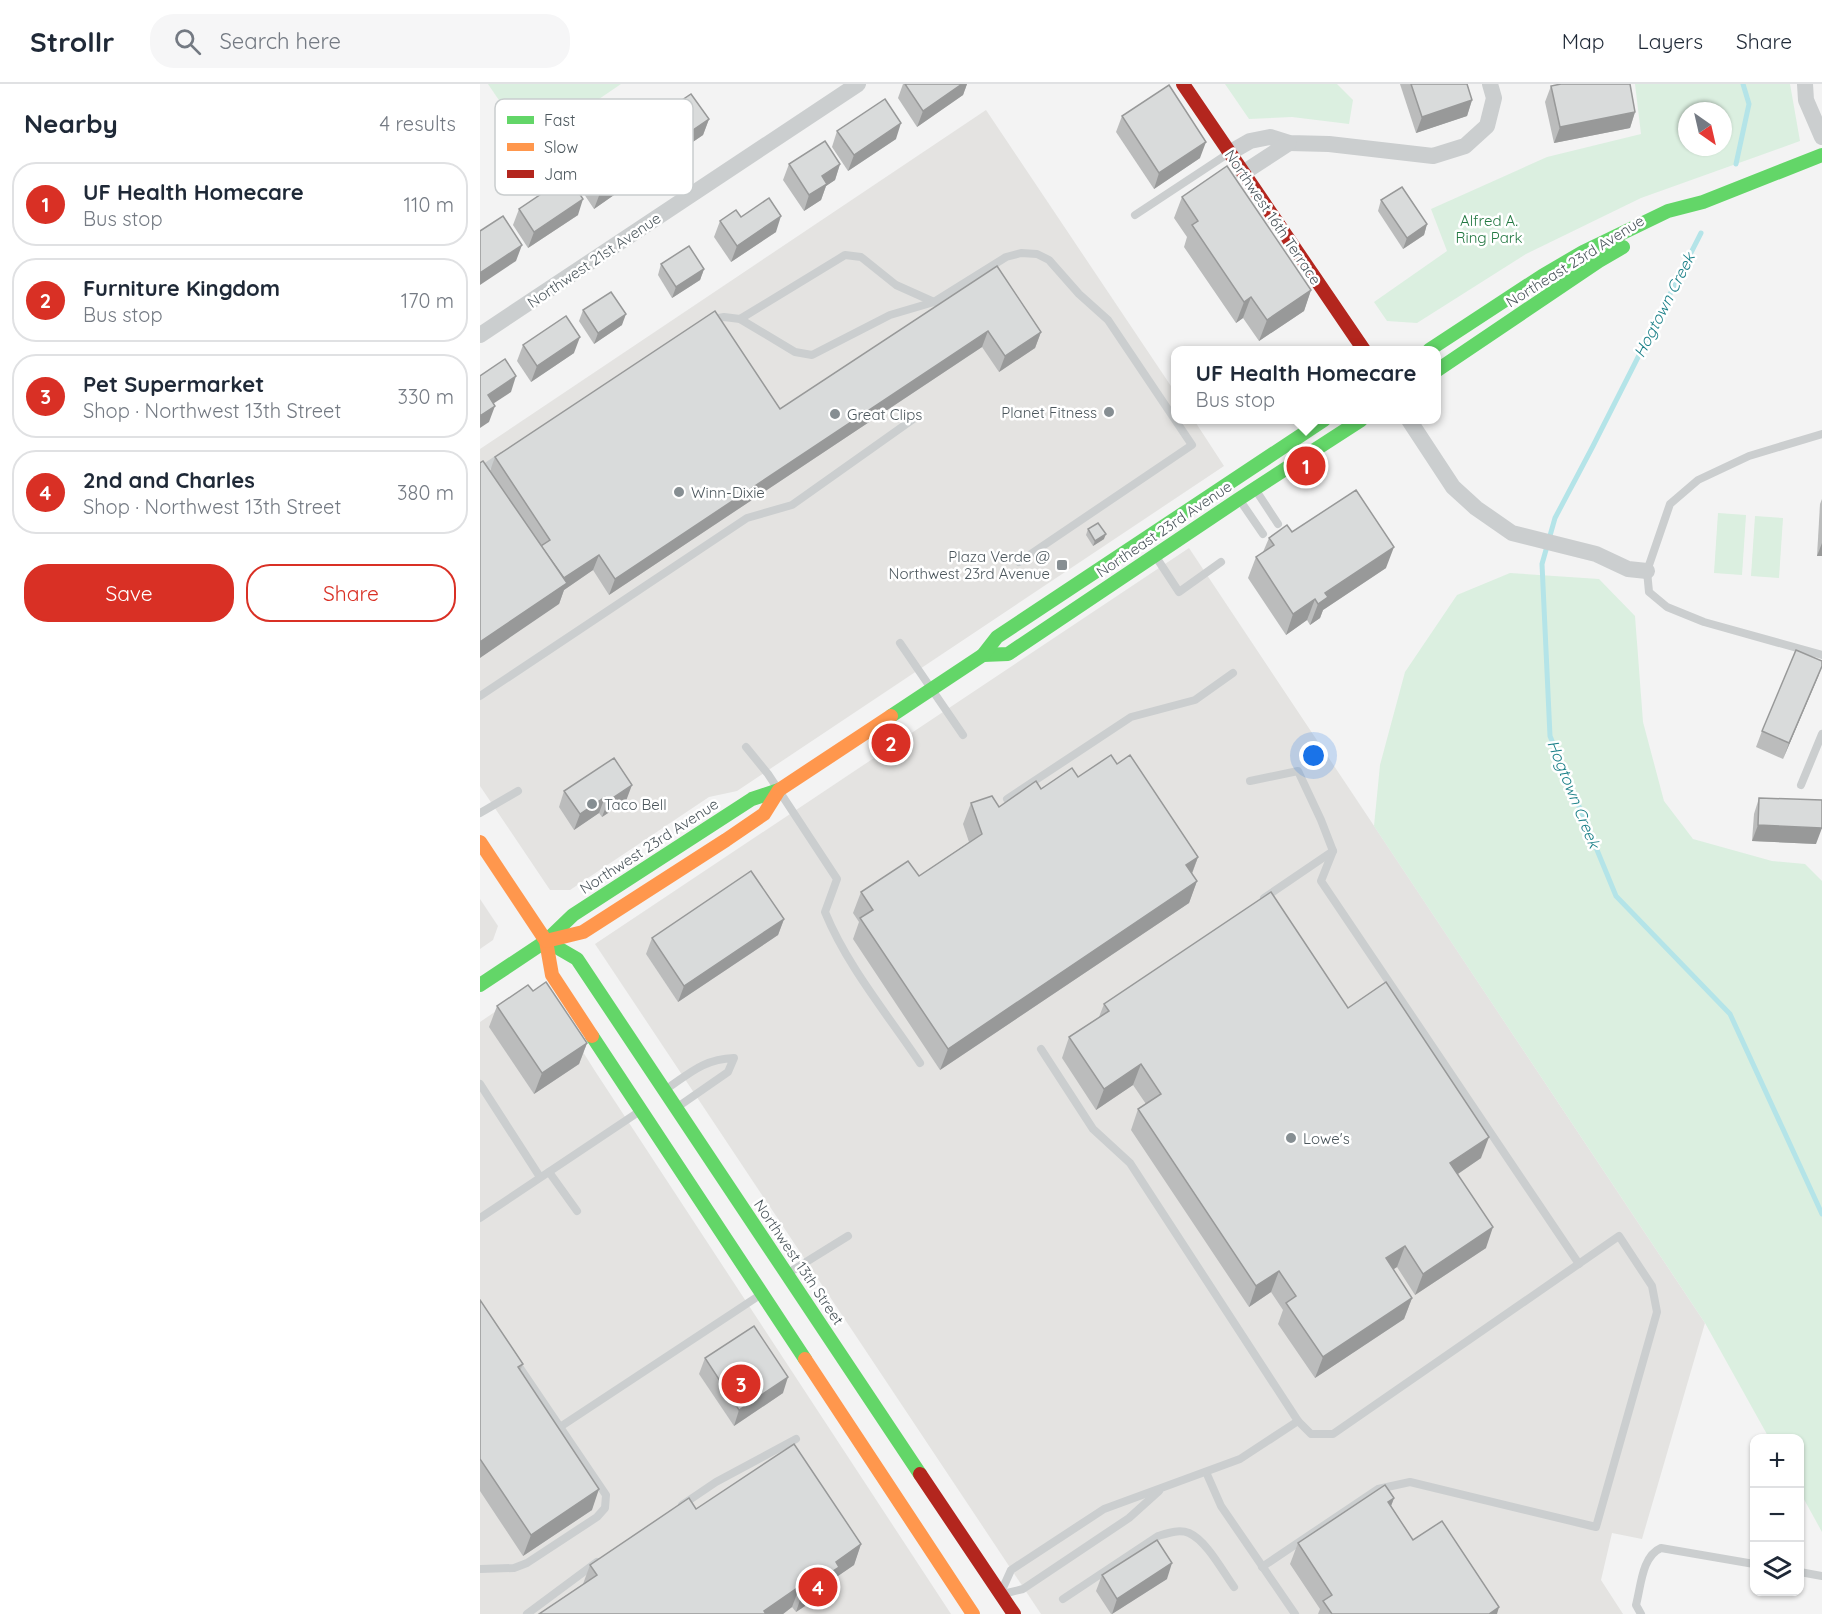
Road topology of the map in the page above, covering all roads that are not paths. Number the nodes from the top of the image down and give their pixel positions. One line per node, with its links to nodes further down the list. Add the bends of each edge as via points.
1 (858, 84): 10 (street, Northwest 21st Avenue)
2 (1183, 84): 7 (street, Northwest 16th Terrace)
3 (1490, 84): 6 (street, via 1494,98 1487,126 1465,146 1433,156)
4 (1805, 84): 5 (street, via 1806,100)
5 (1822, 138)
6 (1289, 143): 7 (street, via 1263,137); 9 (street)
7 (1229, 153): 9 (street, Northwest 16th Terrace); 13 (lane)
8 (1822, 155): 12 (street, Northeast 23rd Avenue)
9 (1243, 173): 18 (street, Northwest 16th Terrace)
10 (693, 194)
11 (691, 195): 17 (street, Northwest 21st Avenue)
12 (1703, 202): 19 (street, Northeast 23rd Avenue, via 1668,211 1583,252); 20 (street, Northeast 23rd Avenue, via 1599,261)
13 (1135, 215)
14 (934, 302): 15 (lane, via 890,315 812,355 795,352); 15 (lane, via 896,285 861,257 845,255); 21 (lane, via 1006,257 1037,254 1049,260 1108,320)
15 (740, 320): 16 (lane, via 724,317)
16 (703, 322)
17 (480, 335)
18 (1361, 346)
19 (1437, 346)
20 (1441, 368)
21 (1171, 414)
22 (920, 415): 44 (lane, via 792,505 747,518)
23 (1178, 424): 36 (lane, via 1192,445)
24 (1318, 424): 34 (street, Northeast 23rd Avenue)
25 (1355, 424): 30 (street, Northeast 23rd Avenue)
26 (1412, 424): 38 (street, via 1453,487 1512,533 1596,554 1628,569)
27 (1822, 434): 38 (lane, via 1749,456 1698,480 1670,504)
28 (509, 451): 29 (lane)
29 (480, 471)
30 (1254, 489): 31 (street, Northeast 23rd Avenue); 32 (lane)
31 (1239, 499): 33 (lane); 35 (street, Northeast 23rd Avenue)
32 (1278, 524)
33 (1263, 534)
34 (1144, 539): 35 (lane); 40 (street, Northeast 23rd Avenue, via 997,637)
35 (1155, 556): 37 (lane, via 1179,592); 40 (street, Northeast 23rd Avenue, via 1008,654)
36 (1019, 562)
37 (1221, 562)
38 (1647, 571): 41 (lane, via 1650,592 1667,607 1704,622)
39 (900, 644): 43 (lane)
40 (983, 655): 43 (street, Northeast 23rd Avenue)
41 (1822, 655)
42 (1233, 673): 52 (lane, via 1195,699 1131,717)
43 (932, 688): 46 (lane); 50 (street, Northeast 23rd Avenue)
44 (480, 696)
45 (1822, 734): 49 (lane)
46 (963, 735)
47 (746, 747): 50 (lane)
48 (1250, 781): 56 (lane, via 1298,771)
49 (1801, 785)
50 (778, 790): 54 (street, Northeast 23rd Avenue, via 764,814); 58 (street, Northwest 23rd Avenue, via 752,799 573,915); 61 (lane, via 837,879 825,912 831,927)
51 (518, 791): 53 (lane)
52 (1007, 799)
53 (480, 813)
54 (726, 840): 58 (street, Northwest 23rd Avenue, via 584,932)
55 (480, 842): 58 (street, Northwest 13th Street)
56 (1333, 851): 57 (lane); 73 (lane, via 1321,881)
57 (1254, 904)
58 (546, 941): 59 (street, Northwest 23rd Avenue); 63 (street, Northwest 13th Street, via 577,959); 66 (street, Northwest 13th Street, via 552,975)
59 (480, 985)
60 (1041, 1049): 78 (lane, via 1093,1129 1130,1163)
61 (920, 1063)
62 (480, 1084): 64 (lane)
63 (665, 1090): 65 (street, Northwest 13th Street); 65 (lane, via 705,1062 734,1058 728,1072)
64 (483, 1097): 68 (lane)
65 (676, 1108): 74 (street, Northwest 13th Street)
66 (640, 1111): 67 (lane); 72 (street, Northwest 13th Street)
67 (549, 1172): 68 (lane); 69 (lane)
68 (540, 1178): 70 (lane)
69 (577, 1211)
70 (480, 1218)
71 (848, 1236): 74 (lane)
72 (726, 1241): 74 (street, via 760,1264); 75 (street, Northwest 13th Street)
73 (1578, 1264): 78 (lane, via 1333,1434 1311,1434); 86 (lane, via 1619,1236 1652,1286 1657,1312 1596,1527 1410,1482 1378,1489)
74 (787, 1274): 76 (street, Northwest 13th Street)
75 (761, 1294): 76 (street, via 789,1307); 79 (lane); 92 (street, Northwest 13th Street)
76 (829, 1337): 92 (street, Northwest 13th Street)
77 (509, 1351): 79 (lane)
78 (1298, 1421): 81 (lane, via 1240,1459)
79 (560, 1427): 87 (lane, via 606,1495 605,1508 527,1563 514,1568)
80 (796, 1439): 83 (lane, via 716,1482)
81 (1206, 1472): 82 (lane); 86 (lane, via 1221,1506)
82 (1161, 1489): 92 (lane, via 1129,1518 1023,1589); 92 (lane, via 1104,1509 1020,1564)
83 (676, 1509)
84 (607, 1556): 93 (lane)
85 (1750, 1563): 96 (lane, via 1661,1548 1654,1551 1648,1558 1636,1605)
86 (1262, 1566): 95 (lane)
87 (480, 1569)
88 (1804, 1573): 89 (lane)
89 (1822, 1576)
90 (1234, 1587): 91 (lane, via 1208,1549 1190,1533 1173,1531 1158,1536)
91 (1064, 1599)
92 (982, 1607): 94 (street, Northwest 13th Street)
93 (527, 1614)
94 (1014, 1614)
95 (1294, 1614)
96 (1641, 1614)

